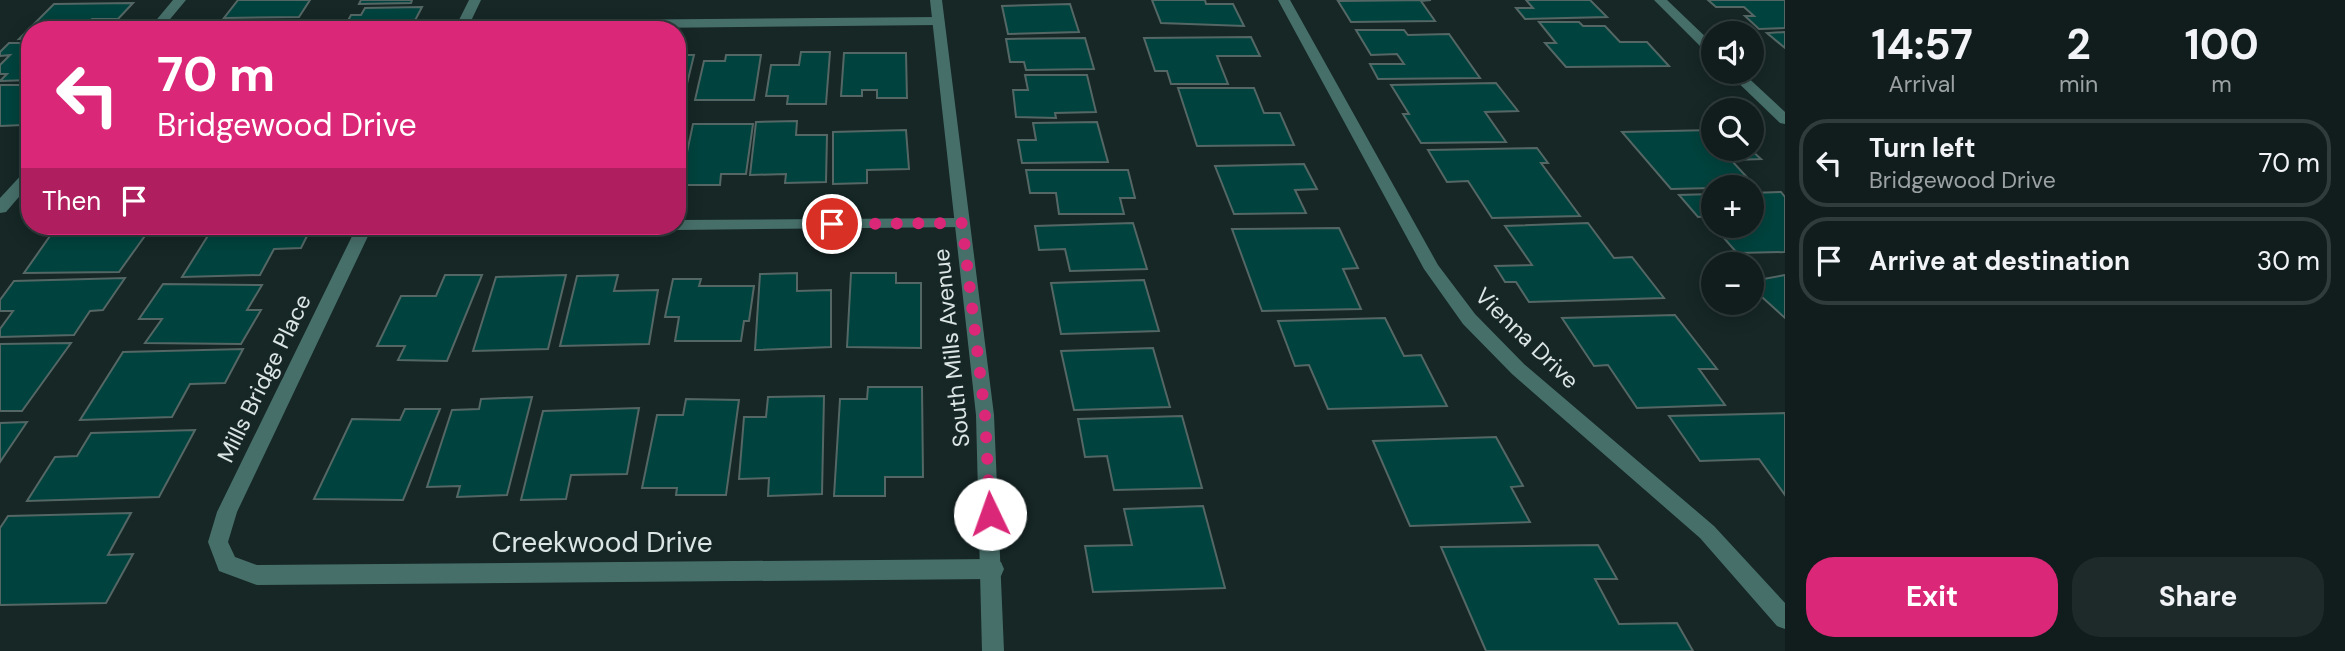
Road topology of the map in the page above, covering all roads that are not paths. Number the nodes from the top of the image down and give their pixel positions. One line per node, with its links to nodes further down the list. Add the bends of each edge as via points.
1 (180, 0): 6 (street)
2 (475, 0): 7 (street)
3 (936, 0): 8 (street, South Mills Avenue)
4 (1284, 0): 20 (street, Vienna Drive, via 1432,269 1462,311 1518,369 1707,532)
5 (1660, 0): 10 (street)
6 (162, 21)
7 (464, 21)
8 (937, 21): 9 (street); 15 (street, South Mills Avenue)
9 (686, 24)
10 (1701, 39)
11 (1747, 84): 12 (street)
12 (1785, 120)
13 (21, 184): 14 (street)
14 (0, 208)
15 (962, 223): 16 (street); 19 (street, South Mills Avenue, via 985,415)
16 (686, 225)
17 (360, 235): 18 (street, Mills Bridge Place, via 227,512 220,529)
18 (220, 554): 19 (street, Creekwood Drive, via 227,564 257,575)
19 (993, 569): 21 (street, South Mills Avenue)
20 (1785, 619)
21 (993, 651)

